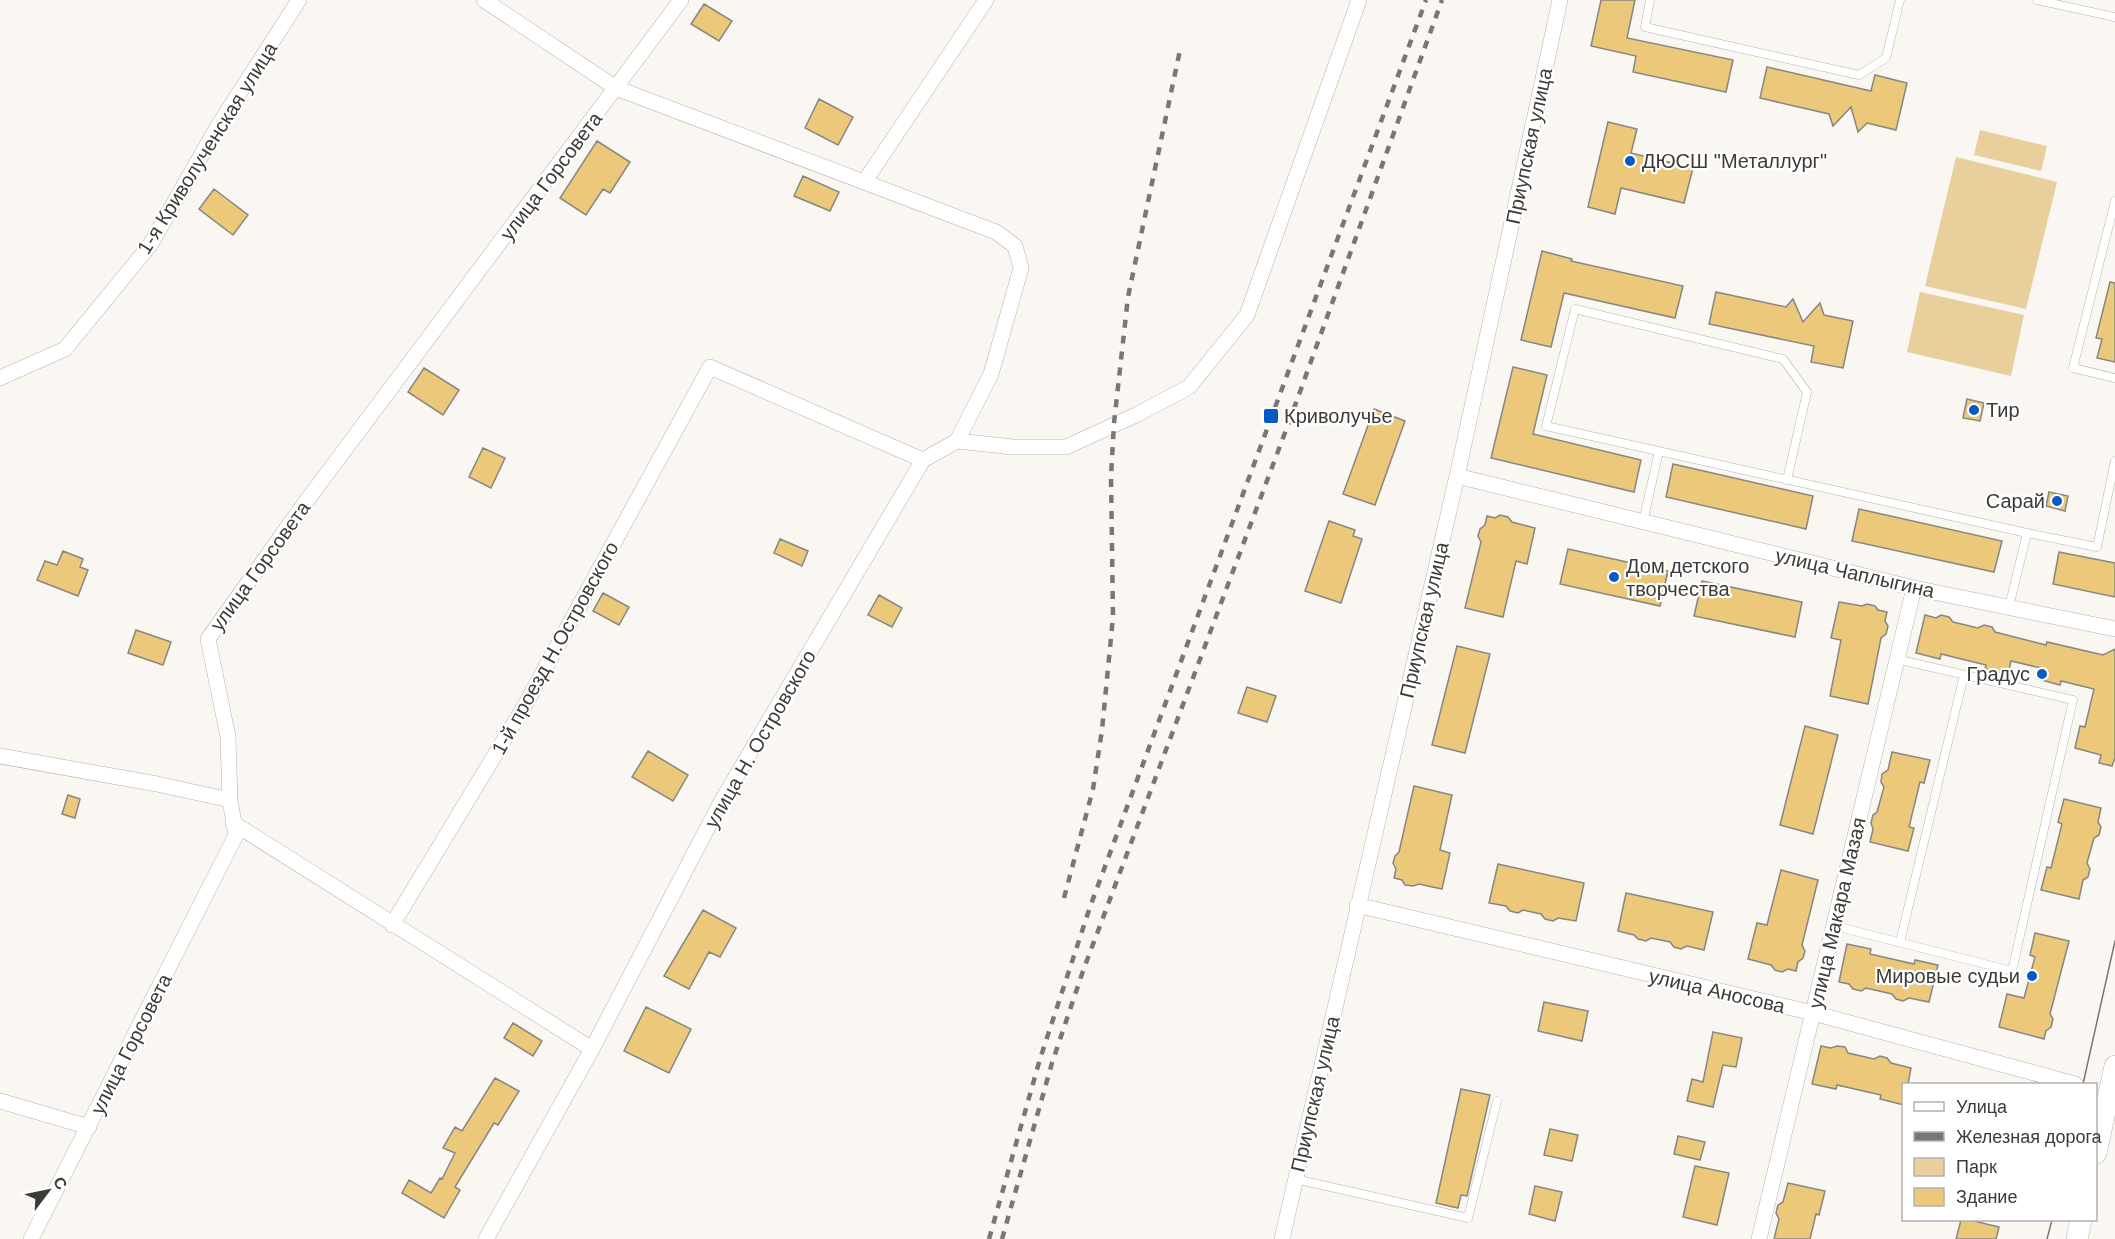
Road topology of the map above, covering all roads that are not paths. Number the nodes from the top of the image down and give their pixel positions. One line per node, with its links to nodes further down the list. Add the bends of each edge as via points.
1 (299, 0): 14 (street, 1-я Криволученская улица, via 218,126 150,245 65,349)
2 (484, 0): 11 (street)
3 (681, 0): 11 (street, улица Горсовета)
4 (986, 0): 12 (street)
5 (1359, 0): 16 (street, via 1247,315 1189,387 1066,447)
6 (1560, 0): 20 (street, Приупская улица)
7 (1650, 0): 8 (lane, via 1644,27 1859,75 1886,58)
8 (1900, 0)
9 (2037, 0): 10 (lane)
10 (2115, 17)
11 (616, 88): 12 (street); 30 (street, улица Горсовета, via 208,639 228,737)
12 (865, 181): 16 (street, via 996,232 1015,246 1021,268 991,374)
13 (2115, 201): 15 (lane, via 2073,368)
14 (0, 378)
15 (2115, 378)
16 (957, 441): 18 (street)
17 (1659, 451): 21 (lane); 21 (lane, via 1546,426 1575,309 1783,359 1807,392); 22 (lane)
18 (923, 460): 33 (street, 1-й проезд Н.Островского, via 710,367 524,708); 37 (street, улица Н. Островского, via 721,802)
19 (2115, 461): 23 (lane, via 2097,547)
20 (1457, 476): 22 (street, улица Чаплыгина); 32 (street, Приупская улица)
21 (1787, 480): 23 (lane)
22 (1643, 522): 24 (street, улица Чаплыгина)
23 (2027, 533): 25 (lane)
24 (1914, 588): 25 (street, улица Чаплыгина); 27 (street, улица Макара Мазая)
25 (2009, 607): 26 (street, улица Чаплыгина)
26 (2115, 629)
27 (1896, 659): 28 (lane); 34 (street, улица Макара Мазая)
28 (1964, 675): 35 (lane); 35 (lane, via 2073,700 2012,971)
29 (0, 756): 30 (street)
30 (230, 800): 31 (street, улица Горсовета)
31 (233, 823): 33 (street); 43 (street, улица Горсовета, via 236,835)
32 (1358, 905): 36 (street, улица Аносова); 45 (street, Приупская улица)
33 (392, 925): 37 (street)
34 (1835, 926): 35 (lane); 36 (street, улица Макара Мазая)
35 (1900, 942)
36 (1813, 1014): 39 (street, улица Аносова); 50 (street, улица Макара Мазая)
37 (592, 1049): 48 (street, улица Н. Островского)
38 (2115, 1066): 40 (main road)
39 (2071, 1083)
40 (2102, 1092): 44 (main road)
41 (0, 1101): 43 (street)
42 (1497, 1101): 45 (lane, via 1468,1218)
43 (89, 1127): 47 (street, улица Горсовета)
44 (2097, 1143)
45 (1295, 1179): 49 (street, Приупская улица)
46 (2081, 1221): 51 (main road)
47 (31, 1239)
48 (486, 1239)
49 (1282, 1239)
50 (1759, 1239)
51 (2077, 1239)

